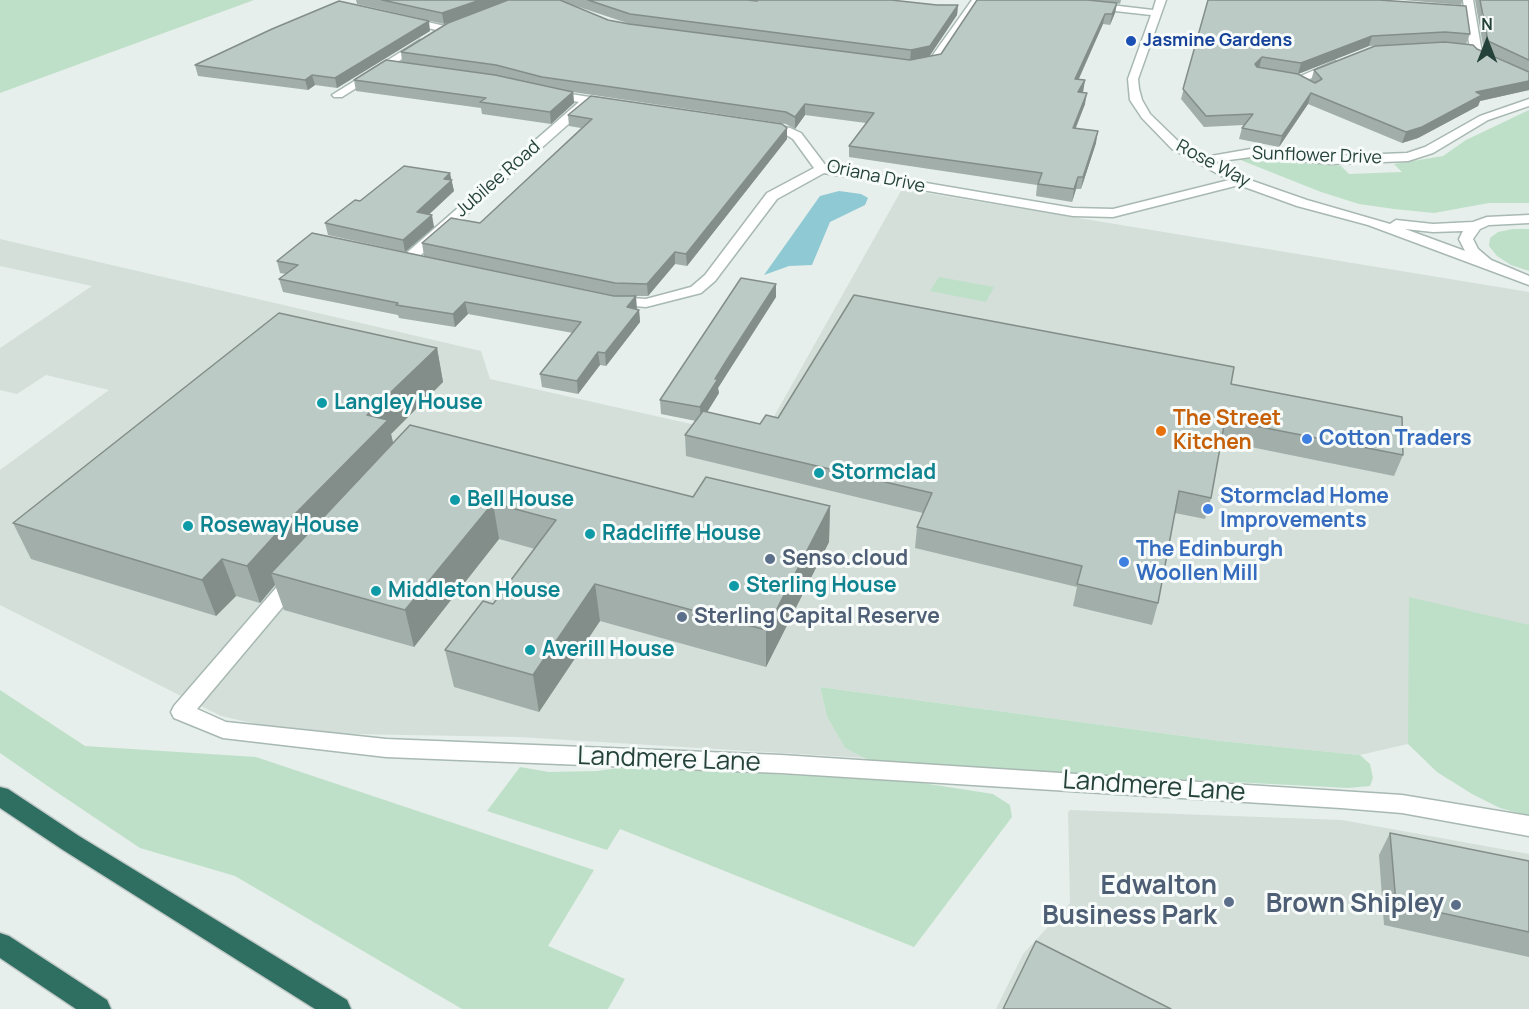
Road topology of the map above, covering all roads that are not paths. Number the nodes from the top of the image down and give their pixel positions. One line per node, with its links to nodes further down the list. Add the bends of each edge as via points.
1 (979, 0): 11 (street, via 962,10 934,61)
2 (1043, 0): 5 (street)
3 (1161, 0): 5 (street, Rose Way)
4 (1468, 0): 13 (street, via 1469,49)
5 (1156, 13): 21 (street, Rose Way, via 1133,79 1136,100 1157,129)
6 (391, 16): 8 (street)
7 (456, 25): 8 (street)
8 (445, 29): 10 (street)
9 (1346, 60): 14 (street, via 1294,78)
10 (384, 65): 12 (street); 16 (street)
11 (910, 66)
12 (402, 68)
13 (1529, 79)
14 (1311, 89)
15 (535, 91): 17 (street)
16 (338, 95)
17 (588, 100): 19 (street); 27 (street, Jubilee Road, via 402,258)
18 (1529, 102): 21 (street, Sunflower Drive, via 1484,118 1429,150 1408,157 1332,160 1237,153)
19 (620, 105)
20 (751, 125): 22 (street, Oriana Drive, via 786,130 797,136)
21 (1201, 161): 23 (street, Rose Way)
22 (822, 169): 23 (street, Oriana Drive, via 1098,214); 30 (street, via 772,196 710,278 696,290 646,303)
23 (1240, 181): 25 (street, Rose Way)
24 (1529, 219): 26 (street, Rose Way, via 1487,221)
25 (1373, 222): 26 (street, Rose Way, via 1433,228); 28 (street, Rose Way)
26 (1475, 226): 28 (street, via 1466,239)
27 (432, 264)
28 (1486, 264): 29 (street, Rose Way)
29 (1529, 281)
30 (594, 297)
31 (306, 566): 33 (street, Landmere Lane, via 182,712 223,730 386,748 781,764 1341,799 1424,807)
32 (0, 796): 36 (highway)
33 (1529, 826)
34 (0, 944): 35 (highway)
35 (99, 1009)
36 (338, 1009)

